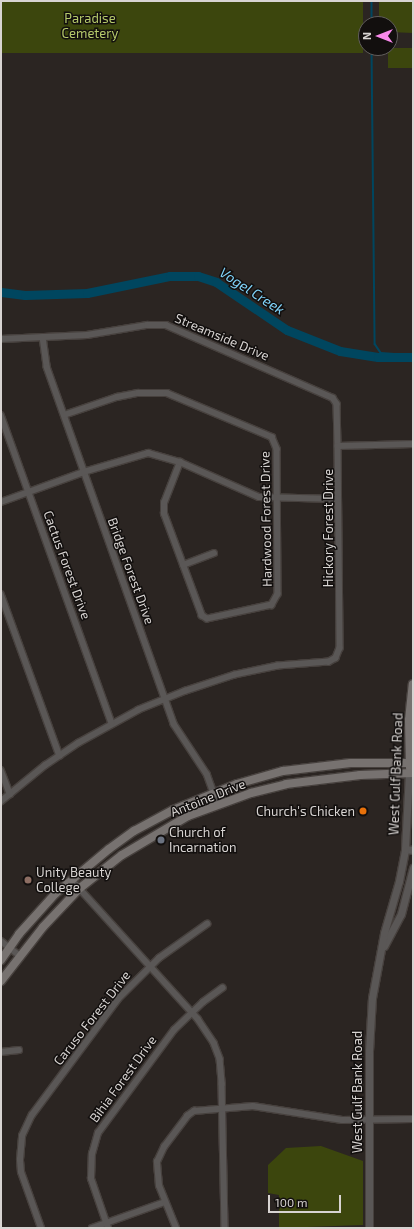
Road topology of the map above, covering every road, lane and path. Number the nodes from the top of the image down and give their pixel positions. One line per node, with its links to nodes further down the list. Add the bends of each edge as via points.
1 (43, 337): 2 (street, Streamside Drive); 3 (street, Streamside Drive, via 87,335 147,325 166,325); 5 (street, Bridge Forest Drive, via 47,367)
2 (1, 339)
3 (333, 398): 7 (street, Hickory Forest Drive, via 337,404)
4 (1, 415): 10 (street, Cactus Forest Drive)
5 (64, 415): 9 (street, Bridge Forest Drive); 11 (street, Hardwood Forest Drive, via 117,397 138,393 167,393 272,437 277,449)
6 (413, 444): 7 (street)
7 (338, 446): 12 (street, Hickory Forest Drive)
8 (180, 462): 9 (street, via 157,454 143,453); 11 (street, via 259,496); 15 (street, via 163,508)
9 (84, 472): 10 (street); 18 (street, Bridge Forest Drive)
10 (29, 492): 13 (street); 20 (street, Cactus Forest Drive)
11 (277, 498): 12 (street); 15 (street, Hardwood Forest Drive, via 276,602 269,606 207,619 202,616)
12 (338, 499): 18 (street, Hickory Forest Drive, via 340,648 336,658 329,662 257,670 214,681)
13 (1, 502)
14 (214, 554): 15 (street)
15 (183, 565)
16 (1, 594): 21 (street)
17 (413, 684): 19 (main road, West Gulf Bank Road)
18 (166, 699): 20 (street); 25 (street, Bridge Forest Drive, via 180,736 202,765)
19 (411, 720): 22 (main road, West Gulf Bank Road)
20 (112, 723): 21 (street)
21 (60, 756): 26 (street)
22 (412, 763): 24 (main road, West Gulf Bank Road); 25 (main road, Antoine Drive, via 351,763 294,769)
23 (1, 770): 26 (street)
24 (411, 773): 28 (main road, Antoine Drive, via 315,779 258,791); 29 (street, West Gulf Bank Road)
25 (214, 792): 28 (street, Bridge Forest Drive); 32 (main road, Antoine Drive, via 134,830)
26 (10, 794): 27 (street)
27 (1, 802)
28 (218, 804): 33 (main road, Antoine Drive, via 188,816 149,838 122,855)
29 (404, 849): 30 (street); 38 (street, West Gulf Bank Road)
30 (413, 850)
31 (413, 868): 38 (street, West Gulf Bank Road, via 401,914)
32 (72, 880): 33 (street); 36 (main road, Antoine Drive, via 36,915)
33 (80, 888): 37 (main road, Antoine Drive); 40 (street)
34 (207, 924): 40 (street, Caruso Forest Drive)
35 (1, 941): 36 (street)
36 (10, 948): 37 (street); 39 (main road, Antoine Drive)
37 (20, 955): 41 (main road, Antoine Drive)
38 (379, 957): 48 (street, West Gulf Bank Road, via 369,1030)
39 (1, 960)
40 (150, 966): 43 (street); 52 (street, Caruso Forest Drive, via 118,999 32,1115 20,1148 21,1172)
41 (1, 981)
42 (222, 988): 43 (street, Bihia Forest Drive)
43 (192, 1012): 47 (street, via 210,1035 218,1053); 51 (street, Bihia Forest Drive, via 157,1051 98,1132 92,1154 91,1179)
44 (1, 1044): 46 (street)
45 (20, 1050): 46 (street)
46 (1, 1052)
47 (224, 1108): 48 (street, via 253,1106 329,1118); 50 (street, via 200,1109 190,1113 164,1147 157,1162 157,1173); 55 (street)
48 (369, 1120): 49 (street); 56 (street, West Gulf Bank Road)
49 (413, 1120)
50 (165, 1202): 51 (street); 54 (street)
51 (107, 1226): 53 (street)
52 (42, 1228)
53 (92, 1228)
54 (176, 1228)
55 (225, 1228)
56 (369, 1228)

